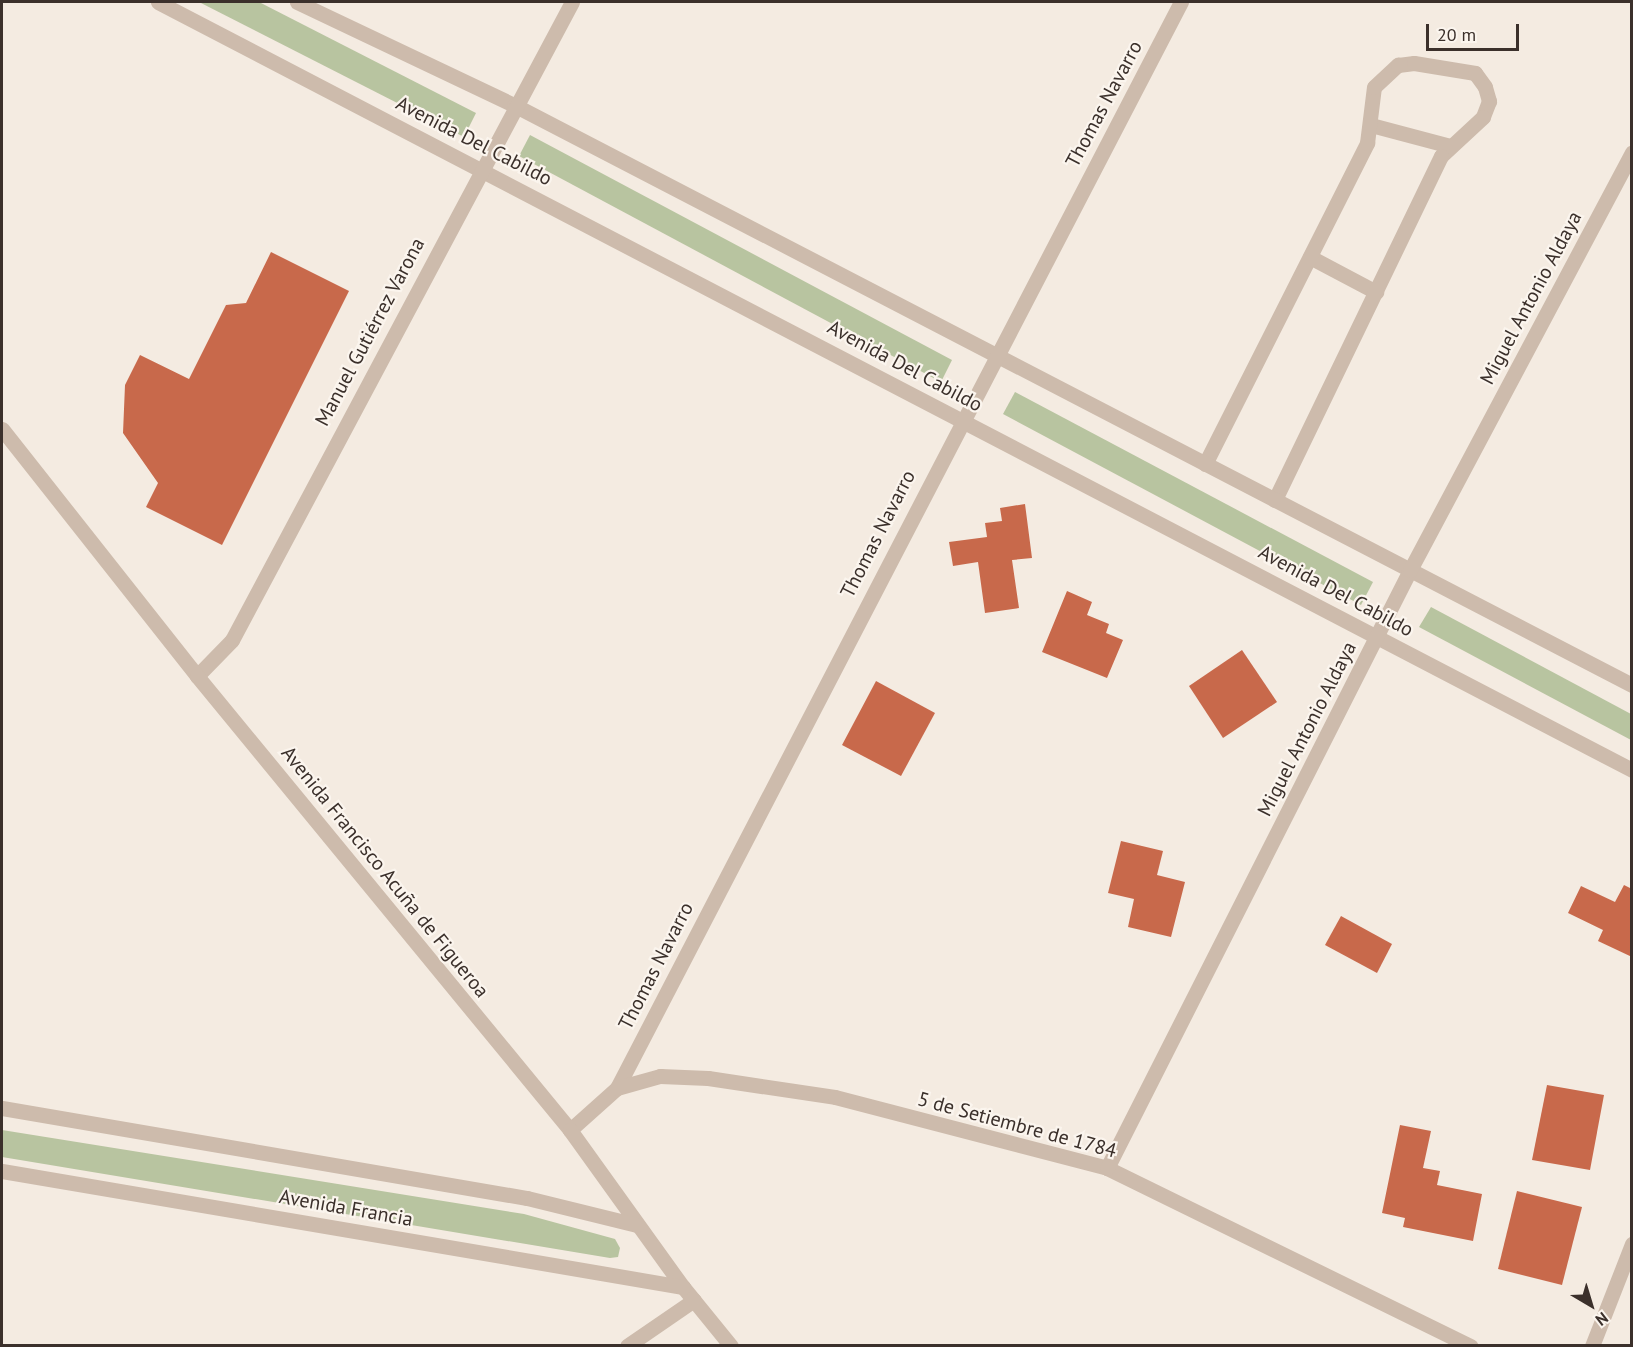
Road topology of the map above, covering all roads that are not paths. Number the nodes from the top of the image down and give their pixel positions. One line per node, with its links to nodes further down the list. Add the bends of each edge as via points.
1 (158, 2): 9 (street, Avenida Del Cabildo)
2 (297, 2): 5 (street)
3 (572, 2): 5 (street, Manuel Gutiérrez Varona)
4 (1181, 2): 12 (street, Thomas Navarro)
5 (514, 105): 9 (street, Manuel Gutiérrez Varona); 12 (street)
6 (1371, 125): 7 (street); 7 (street, via 1374,87 1398,65 1414,63 1475,73 1489,101 1483,117); 10 (street, via 1367,143)
7 (1450, 146): 11 (street, via 1441,156)
8 (1632, 152): 17 (street, Miguel Antonio Aldaya)
9 (480, 168): 13 (street, Avenida Del Cabildo); 19 (street, Manuel Gutiérrez Varona, via 232,640)
10 (1310, 257): 11 (street); 15 (street)
11 (1376, 292): 16 (street)
12 (996, 356): 13 (street, Thomas Navarro); 15 (street)
13 (961, 419): 18 (street, Avenida Del Cabildo); 22 (street, Thomas Navarro)
14 (2, 429): 19 (street, Avenida Francisco Acuña de Figueroa)
15 (1205, 464): 16 (street)
16 (1275, 500): 17 (street)
17 (1410, 570): 18 (street, Miguel Antonio Aldaya); 20 (street)
18 (1378, 637): 21 (street, Avenida Del Cabildo); 25 (street, Miguel Antonio Aldaya)
19 (197, 676): 24 (street, Avenida Francisco Acuña de Figueroa)
20 (1632, 686)
21 (1632, 770)
22 (617, 1088): 24 (street, 5 de Setiembre de 1784); 25 (street, 5 de Setiembre de 1784, via 660,1076 708,1078 835,1097)
23 (2, 1108): 27 (street, Avenida Francia, via 528,1198)
24 (570, 1130): 27 (street, Avenida Francisco Acuña de Figueroa)
25 (1107, 1168): 33 (street, 5 de Setiembre de 1784)
26 (2, 1171): 29 (street, Avenida Francia)
27 (637, 1225): 29 (street, Avenida Francisco Acuña de Figueroa)
28 (1632, 1244): 34 (street)
29 (683, 1287): 30 (street, Avenida Francisco Acuña de Figueroa)
30 (693, 1300): 31 (street); 32 (street, Avenida Francisco Acuña de Figueroa)
31 (627, 1346)
32 (731, 1346)
33 (1471, 1346)
34 (1592, 1346)

